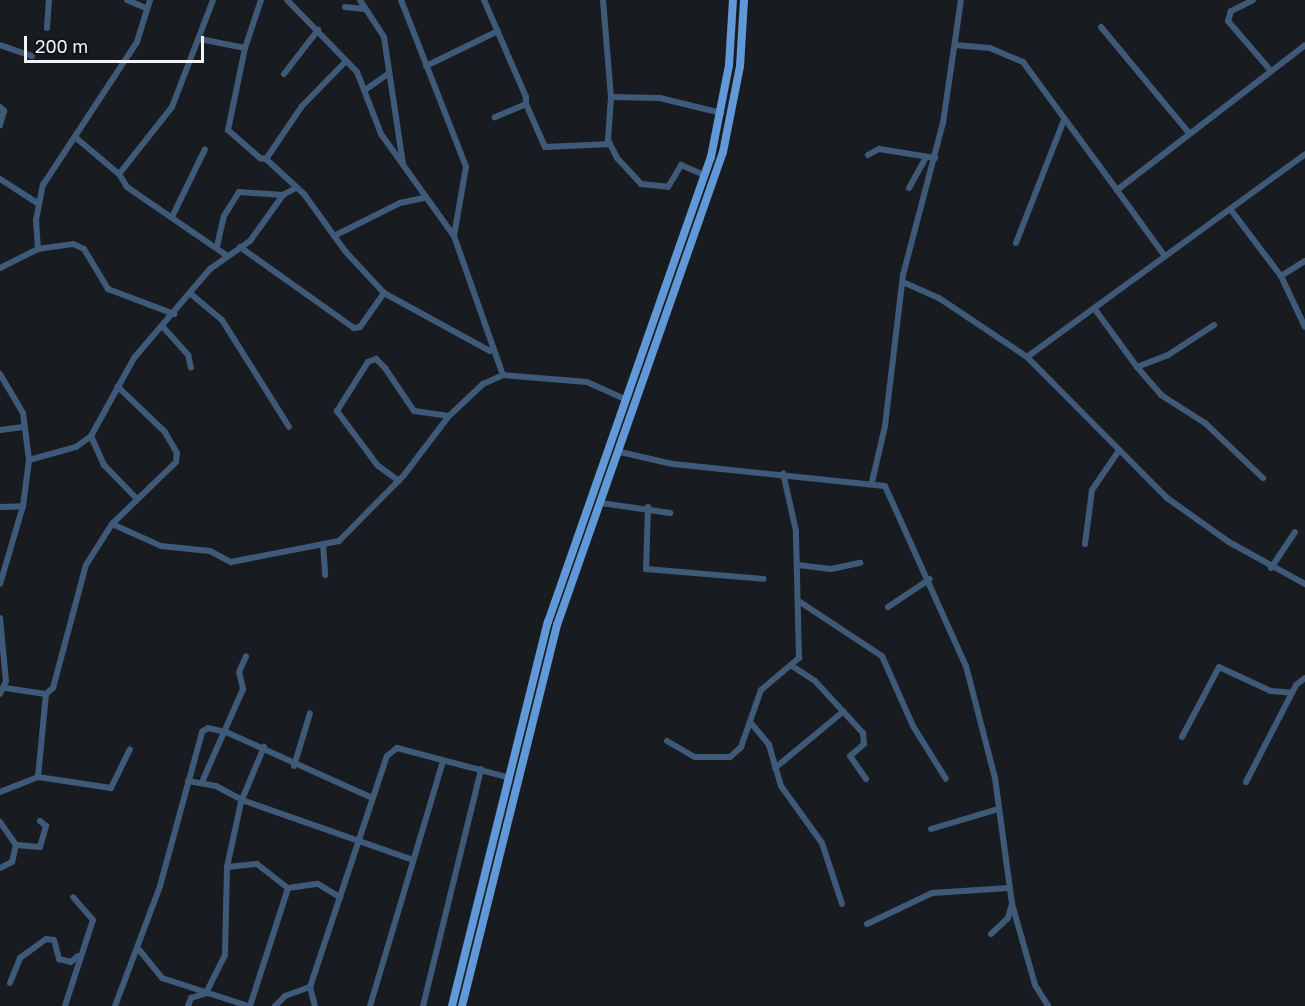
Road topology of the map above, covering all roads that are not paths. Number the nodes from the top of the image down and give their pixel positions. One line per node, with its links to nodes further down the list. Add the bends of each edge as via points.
1 (49, 0): 19 (street)
2 (127, 0): 16 (street)
3 (150, 0): 16 (street)
4 (213, 0): 22 (street)
5 (261, 0): 26 (street)
6 (287, 0): 20 (street)
7 (360, 0): 17 (street)
8 (401, 0): 28 (street)
9 (484, 0): 21 (street)
10 (603, 0): 36 (street)
11 (733, 0): 39 (main road)
12 (744, 0): 53 (main road, via 740,66)
13 (961, 0): 24 (street)
14 (1253, 0): 32 (street, via 1231,11 1228,21)
15 (345, 7): 17 (street)
16 (146, 8): 44 (street, via 137,42)
17 (365, 9): 33 (street, via 384,37)
18 (1101, 27): 43 (street)
19 (47, 28)
20 (318, 30): 30 (street); 34 (street)
21 (498, 31): 29 (street); 37 (street)
22 (200, 39): 26 (street); 55 (street, via 167,114)
23 (0, 45): 27 (street)
24 (955, 45): 41 (street, via 1018,57); 51 (street)
25 (1305, 45): 32 (street)
26 (245, 48): 52 (street, via 228,130)
27 (32, 56)
28 (423, 58): 29 (street); 31 (street)
29 (432, 60): 31 (street)
30 (346, 61): 35 (street); 52 (street, via 302,106)
31 (426, 66): 67 (street, via 466,167)
32 (1271, 71): 43 (street)
33 (389, 73): 35 (street); 54 (street)
34 (284, 74)
35 (364, 90): 54 (street, via 381,134)
36 (611, 97): 39 (street, via 660,98); 45 (street)
37 (526, 104): 40 (street); 45 (street, via 545,147)
38 (0, 107): 42 (street, via 4,111)
39 (721, 112): 49 (main road)
40 (495, 117)
41 (1064, 120): 60 (street); 68 (street)
42 (0, 125)
43 (1189, 133): 60 (street)
44 (75, 137): 55 (street); 63 (street, via 44,185)
45 (610, 144): 56 (street, via 626,172 641,184 668,187 681,165)
46 (205, 149): 65 (street, via 190,169)
47 (1305, 154): 64 (street)
48 (868, 155): 50 (street, via 879,149)
49 (711, 157): 53 (main road); 56 (main road)
50 (926, 157): 51 (street); 58 (street)
51 (935, 158): 77 (street)
52 (266, 159): 59 (street)
53 (721, 161): 98 (main road)
54 (403, 165): 62 (street)
55 (119, 174): 65 (street, via 127,187)
56 (705, 176): 92 (main road)
57 (0, 179): 63 (street)
58 (909, 188)
59 (294, 189): 61 (street); 66 (street)
60 (1117, 190): 73 (street)
61 (283, 195): 69 (street, via 239,192 224,216); 70 (street, via 257,234)
62 (423, 198): 66 (street, via 400,203); 67 (street)
63 (39, 204): 71 (street)
64 (1231, 210): 73 (street); 76 (street)
65 (173, 215): 69 (street)
66 (334, 236): 78 (street)
67 (454, 236): 85 (street)
68 (1016, 243)
69 (217, 246): 72 (street)
70 (240, 247): 72 (street); 78 (street, via 354,328 360,327)
71 (38, 249): 75 (street); 81 (street, via 62,243 84,249 108,289)
72 (226, 255): 79 (street)
73 (1164, 255): 80 (street)
74 (1305, 261): 76 (street)
75 (0, 268)
76 (1281, 276): 84 (street)
77 (904, 283): 86 (street, via 939,298); 104 (street)
78 (384, 293): 85 (street)
79 (191, 294): 81 (street); 95 (street, via 222,320)
80 (1094, 308): 86 (street); 87 (street)
81 (174, 314): 83 (street)
82 (1214, 325): 87 (street, via 1168,355)
83 (163, 327): 88 (street, via 188,356); 91 (street)
84 (1305, 327)
85 (491, 351): 90 (street)
86 (1027, 357): 99 (street)
87 (1137, 367): 102 (street, via 1161,395 1205,423)
88 (190, 368)
89 (0, 374): 94 (street, via 16,395)
90 (503, 375): 92 (street, via 587,382); 93 (street, via 483,384)
91 (117, 386): 97 (street); 105 (street, via 177,453 170,471)
92 (624, 399): 146 (main road, via 548,622)
93 (449, 416): 103 (street); 103 (street, via 414,411 385,368 376,359 368,362 336,411 378,466)
94 (24, 427): 96 (street); 100 (street)
95 (290, 427)
96 (0, 430)
97 (91, 436): 100 (street, via 76,447); 105 (street, via 104,465)
98 (620, 452): 101 (street, via 673,464); 106 (main road)
99 (1118, 452): 114 (street, via 1092,490); 117 (street, via 1190,516)
100 (29, 460): 107 (street)
101 (783, 473): 104 (street); 116 (street, via 791,496)
102 (1263, 478)
103 (399, 481): 113 (street, via 349,536)
104 (872, 482): 120 (street, via 885,486)
105 (136, 498): 111 (street)
106 (601, 502): 109 (street); 171 (main road, via 551,646)
107 (23, 506): 108 (street); 121 (street)
108 (0, 507)
109 (648, 507): 110 (street); 119 (street, via 646,569)
110 (670, 513)
111 (111, 524): 113 (street, via 161,546 210,551 231,562); 132 (street, via 86,565 66,649)
112 (1295, 532): 117 (street)
113 (323, 544): 118 (street)
114 (1084, 544)
115 (860, 563): 116 (street, via 831,569)
116 (798, 565): 123 (street)
117 (1271, 568): 122 (street)
118 (325, 575)
119 (764, 579)
120 (930, 579): 124 (street); 155 (street, via 966,666)
121 (0, 584)
122 (1305, 585)
123 (800, 602): 127 (street, via 802,648); 148 (street, via 882,656 913,726)
124 (888, 607)
125 (0, 618): 129 (street)
126 (246, 656): 136 (street, via 239,672 243,689)
127 (792, 666): 133 (street); 135 (street, via 761,690)
128 (1305, 678): 130 (street)
129 (5, 688): 131 (street); 132 (street)
130 (1292, 693): 137 (street, via 1271,691 1219,667 1208,678); 151 (street)
131 (0, 694)
132 (46, 694): 145 (street)
133 (844, 711): 143 (street); 147 (street, via 865,740 850,756)
134 (310, 713): 142 (street)
135 (750, 722): 138 (street, via 741,747 723,759 695,757); 143 (street, via 770,745)
136 (226, 732): 139 (street); 149 (street, via 208,728 202,732); 150 (street)
137 (1182, 737)
138 (667, 741)
139 (264, 747): 142 (street); 154 (street)
140 (130, 748): 145 (street, via 111,788)
141 (443, 761): 144 (street); 153 (street, via 397,748 387,756); 161 (street)
142 (294, 766): 153 (street)
143 (776, 768): 168 (street, via 781,786 822,843)
144 (481, 769): 146 (street); 186 (street)
145 (38, 777): 152 (street)
146 (507, 777): 170 (main road)
147 (866, 779)
148 (946, 779)
149 (188, 781): 150 (street); 174 (street)
150 (202, 782): 154 (street)
151 (1246, 782)
152 (0, 792)
153 (372, 798): 159 (street)
154 (242, 800): 159 (street); 162 (street)
155 (998, 809): 158 (street); 165 (street)
156 (40, 821): 160 (street, via 46,826 40,847)
157 (0, 822): 160 (street)
158 (931, 829)
159 (356, 840): 161 (street); 167 (street)
160 (16, 845): 163 (street, via 12,862)
161 (413, 860): 185 (street)
162 (227, 867): 164 (street, via 257,864); 178 (street, via 229,938)
163 (0, 868)
164 (288, 888): 167 (street, via 318,884); 182 (street)
165 (1009, 888): 169 (street); 172 (street, via 932,893)
166 (73, 897): 175 (street, via 93,920)
167 (340, 897): 177 (street)
168 (842, 904)
169 (1012, 904): 173 (street, via 1008,918); 189 (street, via 1035,985)
170 (476, 907): 171 (main road); 187 (main road)
171 (485, 909): 188 (main road)
172 (867, 924)
173 (991, 934)
174 (137, 947): 178 (street, via 162,978); 180 (street)
175 (79, 955): 176 (street, via 64,962 56,954 54,940 46,939 20,958); 179 (street)
176 (10, 983)
177 (310, 987): 183 (street, via 285,996); 184 (street)
178 (206, 993): 181 (street, via 191,998); 182 (street)
179 (65, 1006)
180 (115, 1006)
181 (188, 1006)
182 (249, 1006)
183 (275, 1006)
184 (315, 1006)
185 (370, 1006)
186 (423, 1006)
187 (452, 1006)
188 (462, 1006)
189 (1048, 1006)

